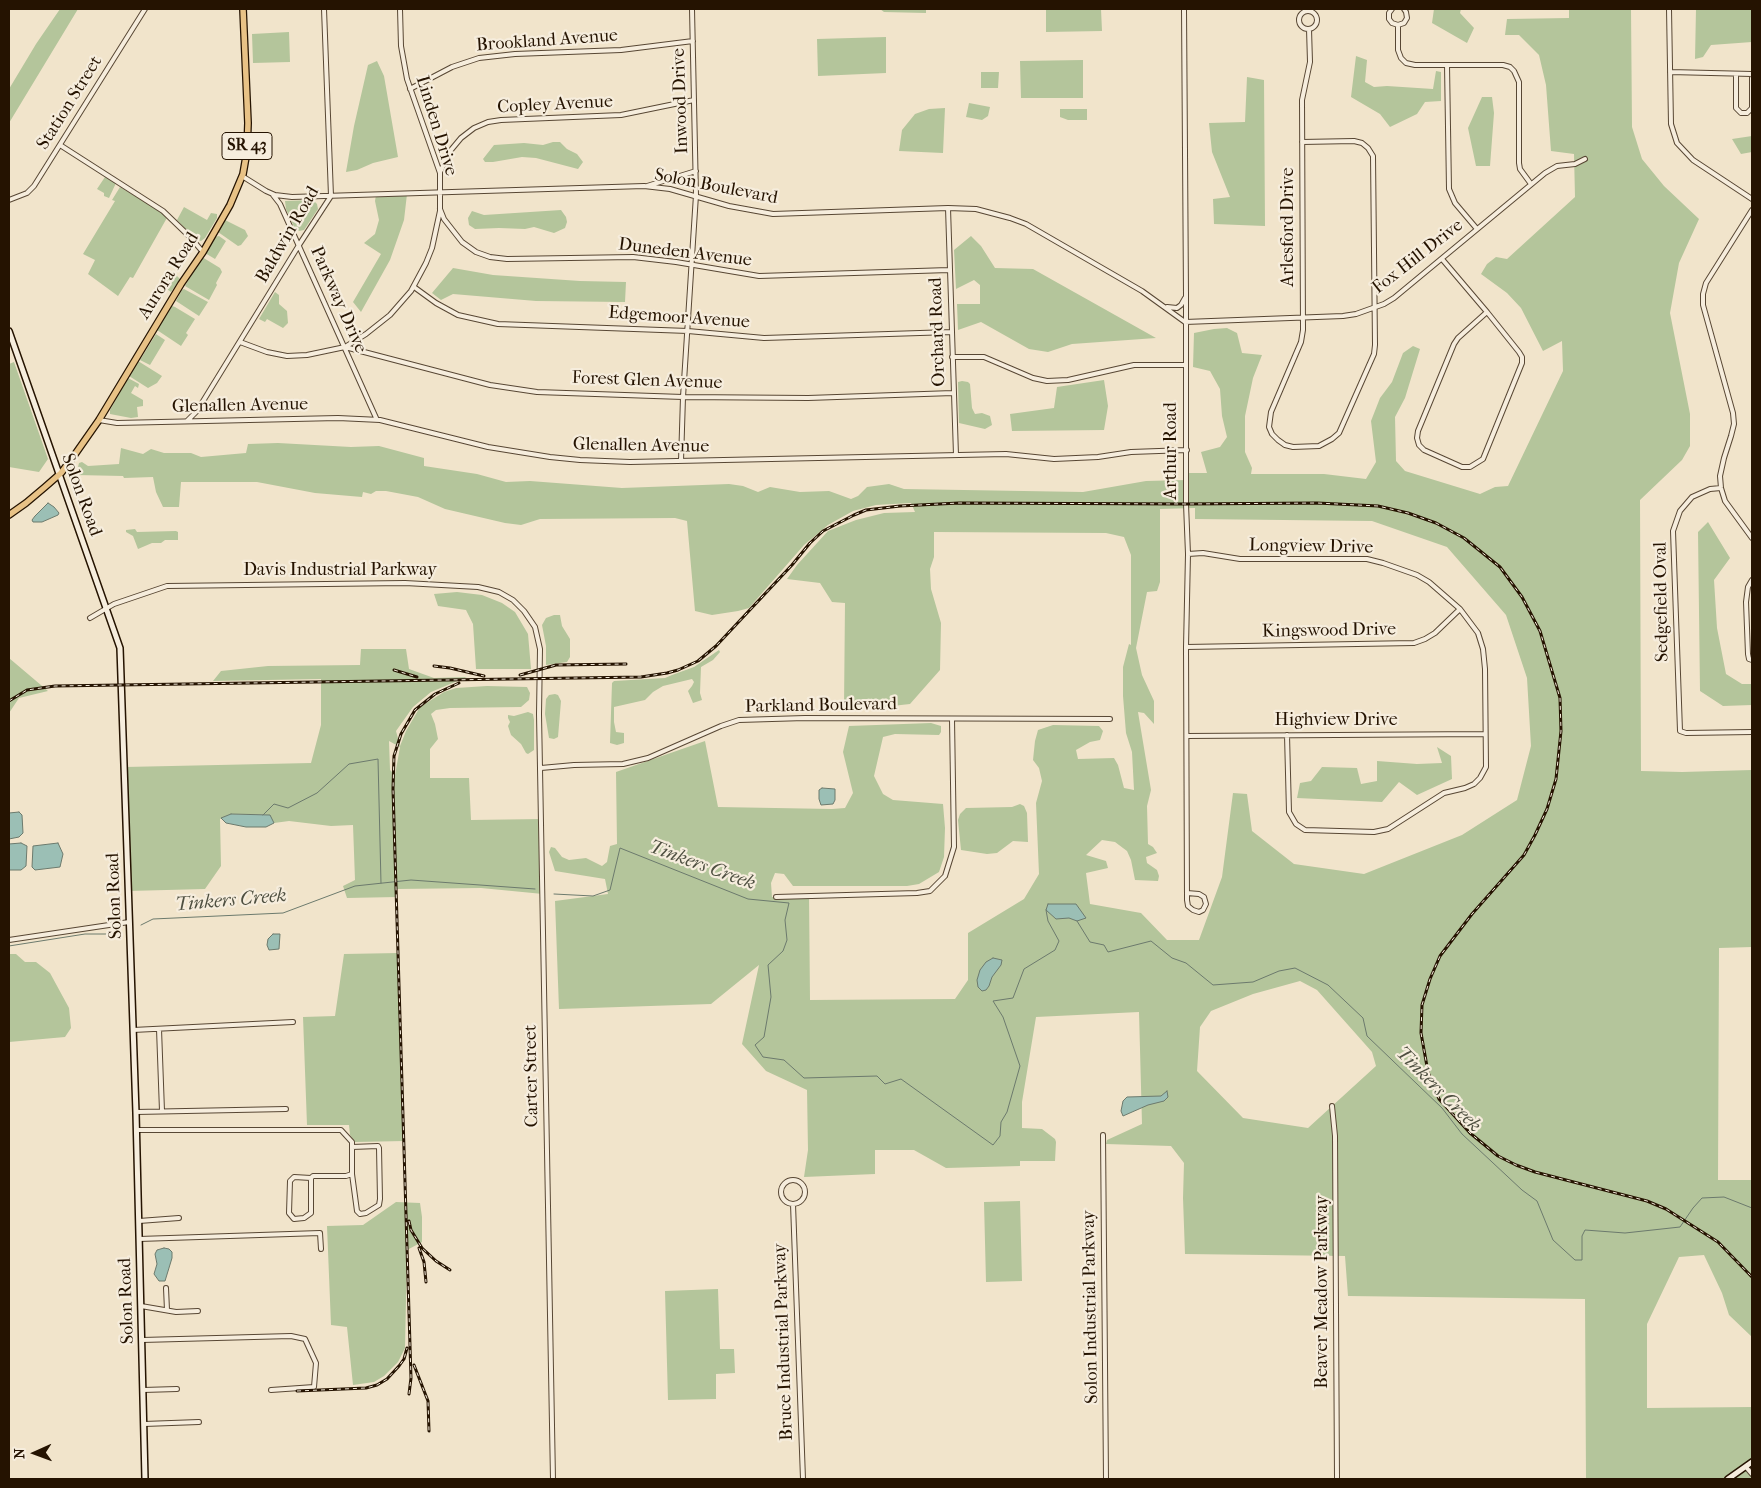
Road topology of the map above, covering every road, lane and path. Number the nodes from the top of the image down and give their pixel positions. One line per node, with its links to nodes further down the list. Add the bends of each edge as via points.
1 (145, 9): 20 (street, Station Street)
2 (243, 9): 24 (main road, Aurora Road / SR 43, via 248,122)
3 (324, 9): 29 (street, Baldwin Road)
4 (400, 9): 17 (street, Linden Drive, via 401,46)
5 (692, 9): 12 (street, Inwood Drive)
6 (1184, 9): 43 (street, Arthur Road)
7 (1392, 9): 10 (street, via 1389,18 1392,24)
8 (1404, 9): 10 (street, via 1407,18)
9 (1669, 9): 14 (street)
10 (1398, 25): 13 (street, via 1398,50 1406,63)
11 (1309, 29): 11 (street, Arlesford Drive, via 1301,26 1299,21 1307,11 1315,14 1317,19 1316,25); 19 (street, Arlesford Drive, via 1311,56 1302,95)
12 (693, 41): 17 (street, Brookland Avenue, via 621,50 479,58 452,67); 18 (street, Inwood Drive)
13 (1448, 65): 25 (street, via 1503,65 1510,67 1518,76 1519,163); 36 (street, via 1449,189 1454,203)
14 (1670, 72): 15 (street); 31 (street, via 1671,124 1677,142 1693,160)
15 (1736, 74): 16 (street); 16 (street, via 1736,108 1741,113 1752,108)
16 (1752, 76)
17 (410, 89): 23 (street, Linden Drive)
18 (694, 100): 22 (street, Inwood Drive); 23 (street, Copley Avenue, via 621,115 488,122 461,138)
19 (1302, 142): 45 (street, via 1354,141 1362,143 1373,156); 47 (street, Arlesford Drive)
20 (60, 145): 32 (street, Station Street, via 30,190); 38 (street, via 163,211)
21 (1585, 160): 25 (street, Fox Hill Drive, via 1557,166)
22 (696, 171): 26 (street); 30 (street, Inwood Drive)
23 (440, 173): 27 (street, Linden Drive)
24 (242, 176): 28 (street, Solon Boulevard); 38 (main road, Aurora Road / SR 43)
25 (1531, 184): 36 (street, Fox Hill Drive)
26 (644, 186): 27 (street, Solon Boulevard); 30 (street, Solon Boulevard)
27 (440, 193): 29 (street, Solon Boulevard); 34 (street, Linden Drive)
28 (272, 194): 29 (street, Solon Boulevard); 37 (street, Parkway Drive)
29 (331, 196): 37 (street, Baldwin Road)
30 (696, 196): 33 (street, Solon Boulevard, via 736,208 773,214); 40 (street, Inwood Drive)
31 (1752, 199)
32 (9, 200)
33 (948, 208): 41 (street, Orchard Road); 44 (street, Solon Boulevard, via 985,211 1026,224)
34 (440, 209): 40 (street, Duneden Avenue, via 462,242 490,258 633,257); 42 (street, Linden Drive, via 432,248)
35 (1752, 210): 65 (street, via 1706,283 1703,294 1705,317 1733,413 1732,436 1720,476)
36 (1477, 229): 39 (street, Fox Hill Drive)
37 (299, 245): 52 (street, Baldwin Road); 53 (street, Parkway Drive)
38 (203, 252): 58 (main road, Aurora Road / SR 43)
39 (1442, 258): 45 (street, Fox Hill Drive, via 1394,298); 46 (street)
40 (693, 265): 41 (street, Duneden Avenue, via 759,276); 50 (street, Inwood Drive)
41 (949, 270): 51 (street, Orchard Road)
42 (414, 286): 50 (street, Edgemoor Avenue, via 458,315 483,322); 53 (street, Linden Drive, via 390,315)
43 (1186, 294): 44 (street, via 1181,306 1171,309); 48 (street, Arthur Road)
44 (1164, 306): 48 (street, Solon Boulevard)
45 (1374, 308): 47 (street, Fox Hill Drive, via 1343,316); 47 (street, Arlesford Drive, via 1374,354 1339,433 1318,446 1293,447 1285,445 1272,434 1270,420 1301,342)
46 (1487, 312): 46 (street, via 1454,344 1418,431 1419,445 1424,450 1462,467 1470,467 1482,459 1522,364 1519,352)
47 (1303, 318): 48 (street, Fox Hill Drive)
48 (1185, 322): 55 (street, Arthur Road)
49 (9, 331): 64 (street, Solon Road)
50 (688, 331): 51 (street, Edgemoor Avenue, via 764,338); 57 (street, Inwood Drive)
51 (951, 332): 54 (street, Orchard Road)
52 (240, 342): 53 (street, Linden Drive, via 287,356); 60 (street, Baldwin Road, via 197,411)
53 (344, 347): 57 (street, Forest Glen Avenue, via 511,389); 59 (street, Parkway Drive)
54 (952, 357): 55 (street, via 984,357 1047,381 1068,380 1134,366); 56 (street, Orchard Road)
55 (1186, 364): 61 (street, Arthur Road)
56 (954, 393): 57 (street, Forest Glen Avenue, via 808,398); 62 (street, Orchard Road)
57 (683, 397): 63 (street, Inwood Drive)
58 (99, 420): 60 (street, Glenallen Avenue, via 117,423); 64 (main road, Aurora Road / SR 43)
59 (377, 420): 60 (street, Glenallen Avenue); 63 (street, Glenallen Avenue, via 488,447 550,457 611,462)
60 (187, 421)
61 (1187, 450): 62 (street, Glenallen Avenue, via 1054,460 1006,454); 68 (street, Arthur Road)
62 (956, 454): 63 (street, Glenallen Avenue)
63 (681, 461)
64 (58, 475): 66 (main road, Aurora Road / SR 43); 70 (street, Solon Road)
65 (1721, 488): 67 (street, via 1725,501); 78 (street, Sedgefield Oval, via 1692,497 1680,512 1674,531 1678,718 1680,731)
66 (9, 515)
67 (1752, 538)
68 (1188, 554): 71 (street, Longview Drive, via 1204,553 1240,559 1368,559 1417,575); 73 (street, Arthur Road)
69 (1752, 580): 74 (street, via 1746,602 1748,654)
70 (107, 608): 72 (street, Davis Industrial Parkway); 75 (street, Davis Industrial Parkway, via 167,586 405,582 478,587 499,592 524,611 534,627 540,649); 85 (street, Solon Road, via 120,648)
71 (1460, 608): 73 (street, Kingswood Drive, via 1435,633 1414,643); 79 (street, Longview Drive, via 1478,633 1483,649)
72 (90, 618)
73 (1186, 647): 81 (street, Arthur Road)
74 (1752, 660)
75 (540, 672): 82 (street, Carter Street)
76 (952, 719): 77 (street, Parkland Boulevard); 82 (street, Parkland Boulevard, via 739,720 648,758 623,764); 84 (street, via 954,847 945,876 930,891 917,893)
77 (1110, 719)
78 (1752, 732)
79 (1485, 734): 80 (street, Highview Drive); 80 (street, Longview Drive, via 1486,768 1474,784 1444,793 1388,829 1374,832 1305,830 1296,824 1289,812)
80 (1287, 735): 81 (street, Highview Drive)
81 (1186, 736): 83 (street, Arthur Road)
82 (541, 768): 118 (street, Carter Street)
83 (1187, 893): 83 (street, via 1204,897 1206,904 1203,910 1196,911 1188,906)
84 (776, 897)
85 (130, 922): 86 (street); 89 (street, Solon Road)
86 (9, 940)
87 (293, 1022): 88 (street)
88 (159, 1029): 89 (street); 92 (street)
89 (133, 1030): 93 (street, Solon Road)
90 (1332, 1106): 121 (street, Beaver Meadow Parkway, via 1336,1136)
91 (286, 1109): 92 (street)
92 (162, 1111): 93 (street)
93 (136, 1112): 94 (street, Solon Road)
94 (136, 1130): 96 (street, via 342,1130 352,1142); 101 (street, Solon Road)
95 (1103, 1135): 120 (street, Solon Industrial Parkway)
96 (352, 1147): 97 (street); 97 (street, via 379,1148 379,1205 366,1213 358,1214)
97 (352, 1174): 98 (street)
98 (311, 1178): 98 (street, via 311,1213 294,1219 289,1213 290,1181 294,1177)
99 (793, 1204): 99 (street, Bruce Industrial Parkway, via 802,1199 805,1192 802,1184 791,1180 781,1187 781,1195 786,1202); 119 (street, Bruce Industrial Parkway)
100 (179, 1218): 101 (street)
101 (138, 1220): 102 (street, Solon Road)
102 (139, 1239): 103 (street, via 320,1233); 105 (street, Solon Road)
103 (321, 1250)
104 (166, 1288): 106 (street)
105 (141, 1306): 106 (street); 108 (street, Solon Road)
106 (167, 1310): 107 (street)
107 (198, 1310)
108 (142, 1340): 110 (street, Solon Road); 111 (street, via 291,1336 306,1339 316,1363 314,1387)
109 (178, 1389): 110 (street)
110 (143, 1390): 113 (street, Solon Road)
111 (271, 1390)
112 (199, 1422): 113 (street)
113 (144, 1424): 117 (street, Solon Road)
114 (1752, 1462): 115 (street)
115 (1746, 1467): 116 (street); 122 (street)
116 (1752, 1474)
117 (146, 1479)
118 (554, 1479)
119 (803, 1479)
120 (1106, 1479)
121 (1337, 1479)
122 (1728, 1479)

